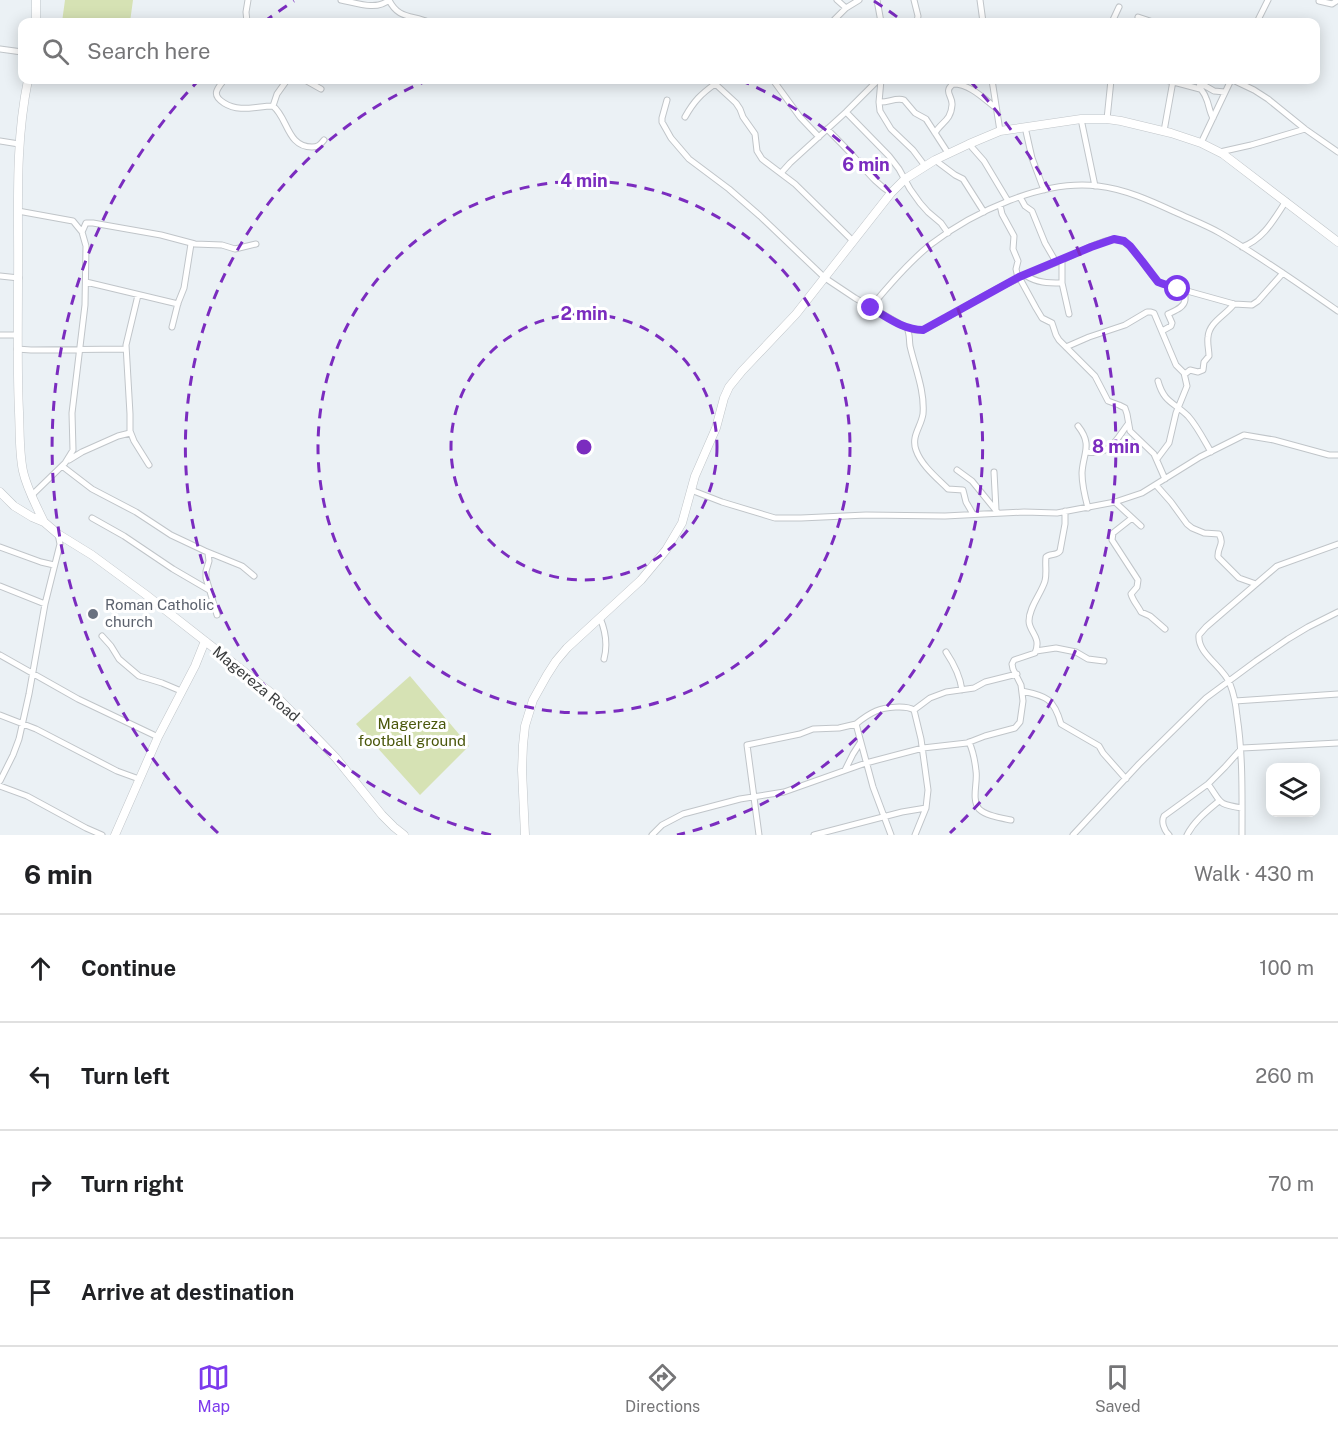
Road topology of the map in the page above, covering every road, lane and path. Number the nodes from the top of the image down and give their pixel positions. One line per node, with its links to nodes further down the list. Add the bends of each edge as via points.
1 (36, 0): 16 (street)
2 (248, 0): 17 (street)
3 (341, 0): 4 (street, via 376,6)
4 (389, 0): 18 (street, via 398,12)
5 (837, 0): 14 (street)
6 (859, 0): 14 (street)
7 (877, 0): 20 (street)
8 (914, 0): 21 (street)
9 (1269, 0): 25 (street)
10 (1338, 0): 12 (street, via 1332,4)
11 (978, 1): 22 (street)
12 (1319, 1)
13 (1119, 6): 23 (street)
14 (846, 8): 19 (street)
15 (1138, 17): 24 (street)
16 (36, 18)
17 (249, 18)
18 (418, 18)
19 (836, 18)
20 (880, 18)
21 (918, 18)
22 (982, 18)
23 (1114, 18)
24 (1141, 18)
25 (1259, 18)
26 (0, 49): 27 (street)
27 (18, 51)
28 (27, 84): 64 (street)
29 (221, 84): 47 (street, via 218,98 234,108)
30 (284, 84): 47 (street)
31 (312, 84): 43 (street)
32 (711, 84): 50 (street, via 692,104)
33 (715, 84): 71 (street, via 740,109 755,134 762,159)
34 (776, 84): 60 (street)
35 (875, 84): 49 (street)
36 (879, 84): 46 (street)
37 (993, 84): 48 (street)
38 (1111, 84): 53 (street)
39 (1170, 84): 58 (street)
40 (1200, 84): 44 (street, via 1214,92); 51 (street)
41 (1230, 84): 44 (street)
42 (1241, 84): 56 (street, via 1268,99)
43 (321, 89)
44 (1225, 92): 51 (street)
45 (667, 100): 94 (street, via 662,122 689,159 760,216)
46 (879, 102): 59 (street, via 904,100 926,119); 70 (street, via 891,129)
47 (273, 106): 61 (street, via 294,140 314,147)
48 (996, 108): 57 (street); 59 (street, via 974,91 953,84 948,90 950,113)
49 (846, 112): 55 (street); 72 (street, via 889,156)
50 (686, 117)
51 (1212, 118): 63 (street)
52 (1081, 119): 53 (street); 54 (street); 73 (street)
53 (1107, 119): 58 (street)
54 (1025, 127): 57 (street); 74 (street)
55 (827, 129): 60 (street); 75 (street)
56 (1305, 129): 66 (street); 67 (street)
57 (1000, 131): 65 (street)
58 (1164, 131): 63 (street)
59 (935, 133): 68 (street)
60 (819, 137): 71 (street)
61 (324, 140)
62 (0, 141): 64 (street)
63 (1201, 143): 66 (street)
64 (19, 144): 80 (street)
65 (969, 144): 68 (street); 77 (street)
66 (1219, 152): 78 (street)
67 (1338, 152)
68 (948, 153): 69 (street)
69 (935, 160): 70 (street); 81 (street, via 963,179)
70 (925, 166): 72 (street)
71 (781, 173): 84 (street)
72 (905, 179): 75 (street); 83 (street, via 920,203)
73 (1095, 186): 74 (street); 88 (street, via 1150,201)
74 (1044, 190): 76 (street)
75 (891, 193): 84 (street)
76 (1020, 196): 77 (street); 89 (street)
77 (1008, 201): 79 (street)
78 (1286, 201): 85 (street); 88 (street, via 1257,240)
79 (1000, 205): 81 (street); 92 (street, via 1014,236 1016,269)
80 (18, 211): 82 (street, via 70,220); 93 (street)
81 (984, 212): 83 (street)
82 (82, 232): 86 (street, via 87,223 104,224); 95 (street)
83 (948, 233): 101 (street, via 911,262)
84 (853, 241): 94 (street)
85 (1338, 242)
86 (192, 244): 87 (street, via 235,249); 99 (street, via 186,283)
87 (256, 244)
88 (1242, 247): 90 (street)
89 (1059, 261): 92 (street); 96 (street); 97 (street, via 1119,239 1136,253 1158,282)
90 (1283, 273): 100 (street, via 1258,302); 102 (street)
91 (0, 276): 93 (street)
92 (1021, 277): 96 (street); 105 (street, via 923,330); 109 (street, via 1043,319 1052,323)
93 (18, 278): 108 (street)
94 (825, 278): 101 (street); 129 (street, via 729,387)
95 (86, 282): 98 (street); 111 (street)
96 (1062, 283): 103 (street)
97 (1185, 291): 100 (street); 106 (street, via 1185,303 1168,314 1171,326)
98 (138, 295): 99 (street); 112 (street)
99 (178, 304): 104 (street)
100 (1234, 304): 113 (street, via 1210,327 1209,356 1203,370)
101 (871, 308): 105 (street)
102 (1338, 311)
103 (1069, 314)
104 (172, 327)
105 (907, 328): 136 (street, via 923,402 914,442 916,450 948,489 963,490)
106 (1162, 331): 109 (street, via 1155,315 1147,312 1125,325); 113 (street, via 1176,365)
107 (0, 334): 108 (street)
108 (17, 335): 110 (street)
109 (1066, 347): 116 (street, via 1095,376 1108,401 1125,408)
110 (17, 349): 111 (street); 131 (street, via 20,446)
111 (79, 350): 112 (street); 123 (street, via 72,413 73,449)
112 (126, 350): 118 (street)
113 (1185, 374): 115 (street, via 1187,386)
114 (1158, 381): 115 (street, via 1166,399)
115 (1178, 408): 120 (street, via 1190,418); 122 (street, via 1169,443)
116 (1128, 424): 119 (street, via 1110,448 1099,453); 122 (street, via 1131,433)
117 (1078, 426): 119 (street, via 1086,437)
118 (130, 433): 123 (street, via 82,452); 124 (street)
119 (1087, 452): 133 (street, via 1082,477)
120 (1211, 452): 121 (street, via 1244,435); 127 (street)
121 (1338, 455)
122 (1157, 459): 127 (street)
123 (64, 464): 131 (street); 144 (street, via 92,489)
124 (150, 465)
125 (957, 470): 135 (street, via 972,481)
126 (994, 472): 135 (street)
127 (1165, 479): 128 (street)
128 (1156, 485): 132 (street); 147 (street, via 1192,528 1219,534 1218,556 1239,578)
129 (691, 490): 136 (street, via 775,518); 153 (street, via 682,523 666,550)
130 (0, 492): 139 (street, Magereza Road, via 22,512)
131 (31, 496): 139 (street)
132 (1115, 502): 133 (street); 138 (street)
133 (1088, 508): 134 (street)
134 (1065, 511): 135 (street); 157 (street, via 1060,551 1046,557 1044,582 1031,612 1029,624 1035,635)
135 (997, 512): 136 (street)
136 (973, 514)
137 (92, 518): 149 (street)
138 (1132, 518): 140 (street); 154 (street, via 1113,534 1112,540 1138,580 1132,598 1141,612)
139 (44, 522): 141 (street, Magereza Road)
140 (1141, 526)
141 (57, 534): 145 (street, via 60,544); 156 (street, Magereza Road, via 93,555)
142 (1338, 544): 147 (street, via 1277,566)
143 (0, 547): 145 (street)
144 (208, 553): 146 (street, via 242,566); 149 (street)
145 (54, 565): 150 (street)
146 (254, 576)
147 (1256, 584): 164 (street, via 1199,635 1204,651)
148 (0, 586): 150 (street)
149 (209, 590): 152 (street)
150 (45, 604): 162 (street)
151 (1338, 612): 164 (street, via 1288,639)
152 (217, 615)
153 (600, 618): 160 (street, via 607,641); 198 (street, via 556,661 533,700 523,745)
154 (1165, 628)
155 (102, 636): 167 (street, via 119,659 139,676)
156 (205, 641): 167 (street); 197 (street, Magereza Road, via 279,699)
157 (1036, 651): 161 (street, via 1056,648); 163 (street, via 1014,660 1012,666)
158 (946, 652): 166 (street)
159 (0, 655): 162 (street)
160 (604, 659)
161 (1104, 661)
162 (33, 672): 174 (street); 176 (street, via 78,699)
163 (1017, 674): 166 (street); 168 (street)
164 (1229, 681): 171 (street); 185 (street, via 1206,698)
165 (1338, 689): 169 (street)
166 (962, 690): 172 (street, via 930,698)
167 (181, 691): 176 (street)
168 (1022, 691): 177 (street, via 1018,725); 185 (street, via 1054,705 1061,724 1099,746)
169 (1329, 694): 170 (street); 171 (street)
170 (1338, 694)
171 (1235, 701): 181 (street)
172 (914, 710): 175 (street, via 881,709); 180 (street)
173 (0, 715): 174 (street)
174 (22, 724): 184 (street); 186 (street)
175 (856, 724): 178 (street); 189 (street, via 813,729 747,745)
176 (158, 736): 184 (street)
177 (969, 742): 180 (street); 194 (street, via 977,773 975,801 988,814)
178 (860, 743): 182 (street); 183 (street)
179 (1338, 743): 181 (street)
180 (922, 748): 182 (street); 191 (street, via 928,790)
181 (1242, 748): 187 (street); 192 (street)
182 (866, 763): 183 (street); 193 (street)
183 (845, 770): 189 (street, via 784,792)
184 (139, 779): 196 (street)
185 (1126, 779): 204 (street)
186 (0, 781)
187 (1208, 784): 190 (street); 205 (street, via 1164,816 1163,825)
188 (0, 786): 195 (street)
189 (755, 797): 199 (street, via 683,814); 200 (street)
190 (1219, 801): 192 (street); 206 (street)
191 (926, 808): 193 (street); 203 (street)
192 (1242, 808): 207 (street)
193 (884, 817): 201 (street); 202 (street)
194 (1011, 820)
195 (102, 835)
196 (115, 835)
197 (404, 835)
198 (525, 835)
199 (652, 835)
200 (759, 835)
201 (814, 835)
202 (891, 835)
203 (915, 835)
204 (1073, 835)
205 (1169, 835)
206 (1187, 835)
207 (1242, 835)

